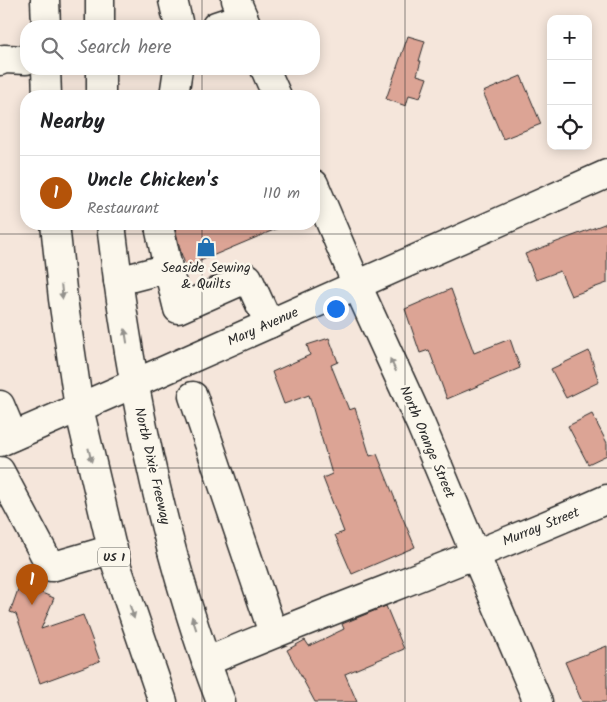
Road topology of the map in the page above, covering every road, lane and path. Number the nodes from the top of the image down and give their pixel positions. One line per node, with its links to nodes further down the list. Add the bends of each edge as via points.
1 (45, 0): 5 (street)
2 (100, 0): 6 (street)
3 (173, 0): 7 (street)
4 (242, 14): 8 (street)
5 (46, 20)
6 (100, 20)
7 (178, 20)
8 (229, 20)
9 (0, 60): 10 (street)
10 (20, 60)
11 (46, 75): 15 (street)
12 (101, 75): 16 (street)
13 (177, 75): 17 (street)
14 (268, 75): 18 (street)
15 (47, 90)
16 (101, 90)
17 (175, 90)
18 (274, 90)
19 (607, 174): 26 (street, Mary Avenue)
20 (320, 204): 26 (street, North Orange Street)
21 (56, 230): 31 (street, US 1, one-way to 31)
22 (112, 230): 25 (street, North Dixie Freeway)
23 (160, 231): 24 (street)
24 (168, 268): 25 (street); 27 (street, via 178,309 248,278)
25 (118, 281): 28 (street, North Dixie Freeway, one-way to 25)
26 (357, 285): 27 (street, Mary Avenue); 36 (street, North Orange Street, one-way to 26)
27 (269, 324): 28 (street, Mary Avenue)
28 (134, 384): 31 (street, Mary Avenue); 38 (street, North Dixie Freeway, one-way to 28, via 165,525)
29 (193, 396): 37 (street)
30 (0, 405): 32 (street)
31 (79, 408): 32 (street, Mary Avenue); 35 (street, US 1, one-way to 35)
32 (7, 439)
33 (0, 471): 35 (street, via 51,567)
34 (607, 499): 36 (street, Murray Street)
35 (113, 549): 39 (street, US 1, one-way to 39)
36 (475, 554): 37 (street, Murray Street); 41 (street, North Orange Street)
37 (274, 633): 38 (street, Murray Street)
38 (206, 662): 40 (street, North Dixie Freeway)
39 (162, 702)
40 (221, 702)
41 (538, 702)

